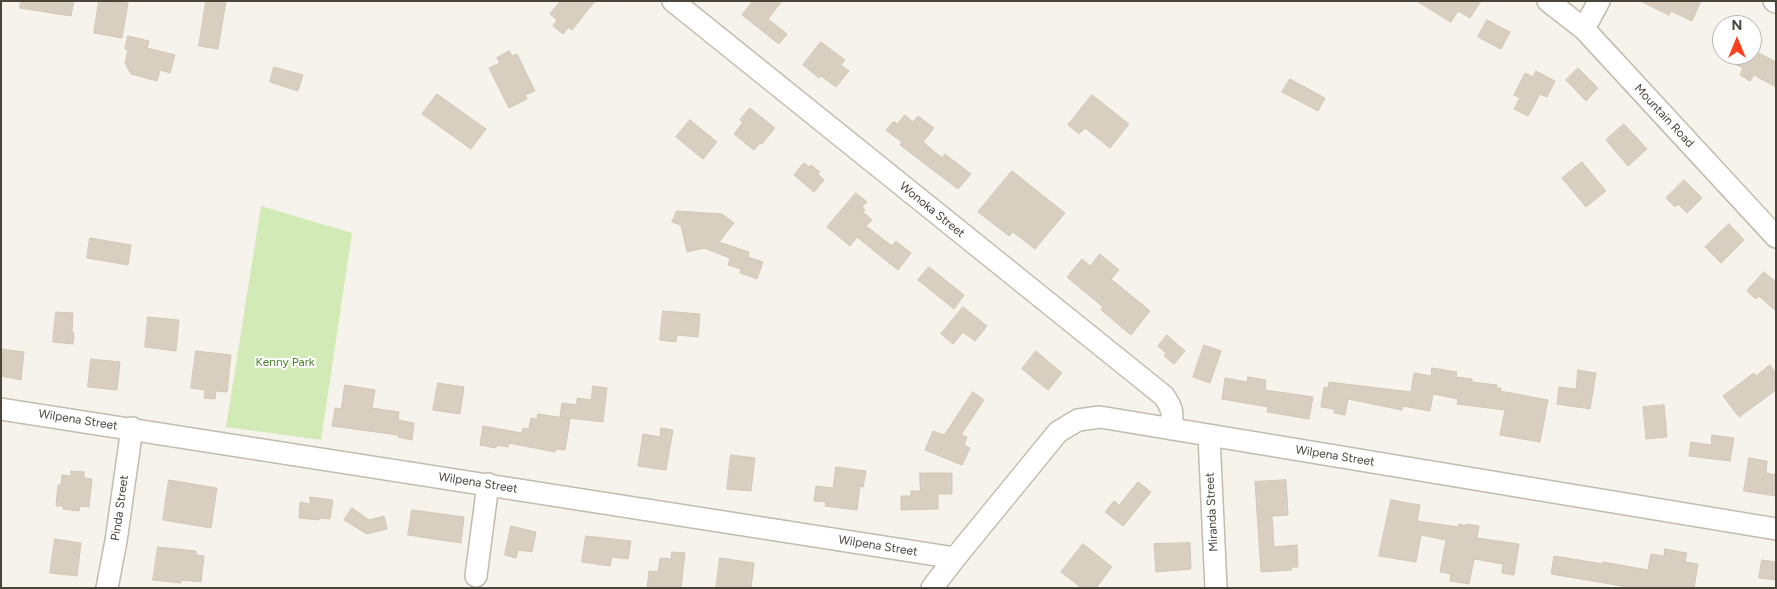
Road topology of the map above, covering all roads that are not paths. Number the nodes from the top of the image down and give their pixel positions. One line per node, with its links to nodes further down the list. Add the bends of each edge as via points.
1 (672, 1): 8 (street, Wonoka Street, via 1164,396 1171,407)
2 (1548, 1): 4 (street, Mountain Road)
3 (1599, 1): 4 (street)
4 (1584, 29): 5 (street, Mountain Road)
5 (1776, 237)
6 (1, 409): 7 (street, Wilpena Street)
7 (132, 428): 10 (street, Wilpena Street); 14 (street, Pinda Street)
8 (1171, 429): 9 (street, Wilpena Street); 12 (street, Wilpena Street, via 1100,417 1078,420 1058,432)
9 (1208, 436): 11 (street, Wilpena Street); 16 (street, Miranda Street)
10 (488, 484): 12 (street, Wilpena Street); 13 (street)
11 (1776, 529)
12 (955, 558): 15 (street, Wilpena Street)
13 (476, 576)
14 (107, 588)
15 (932, 588)
16 (1216, 588)

